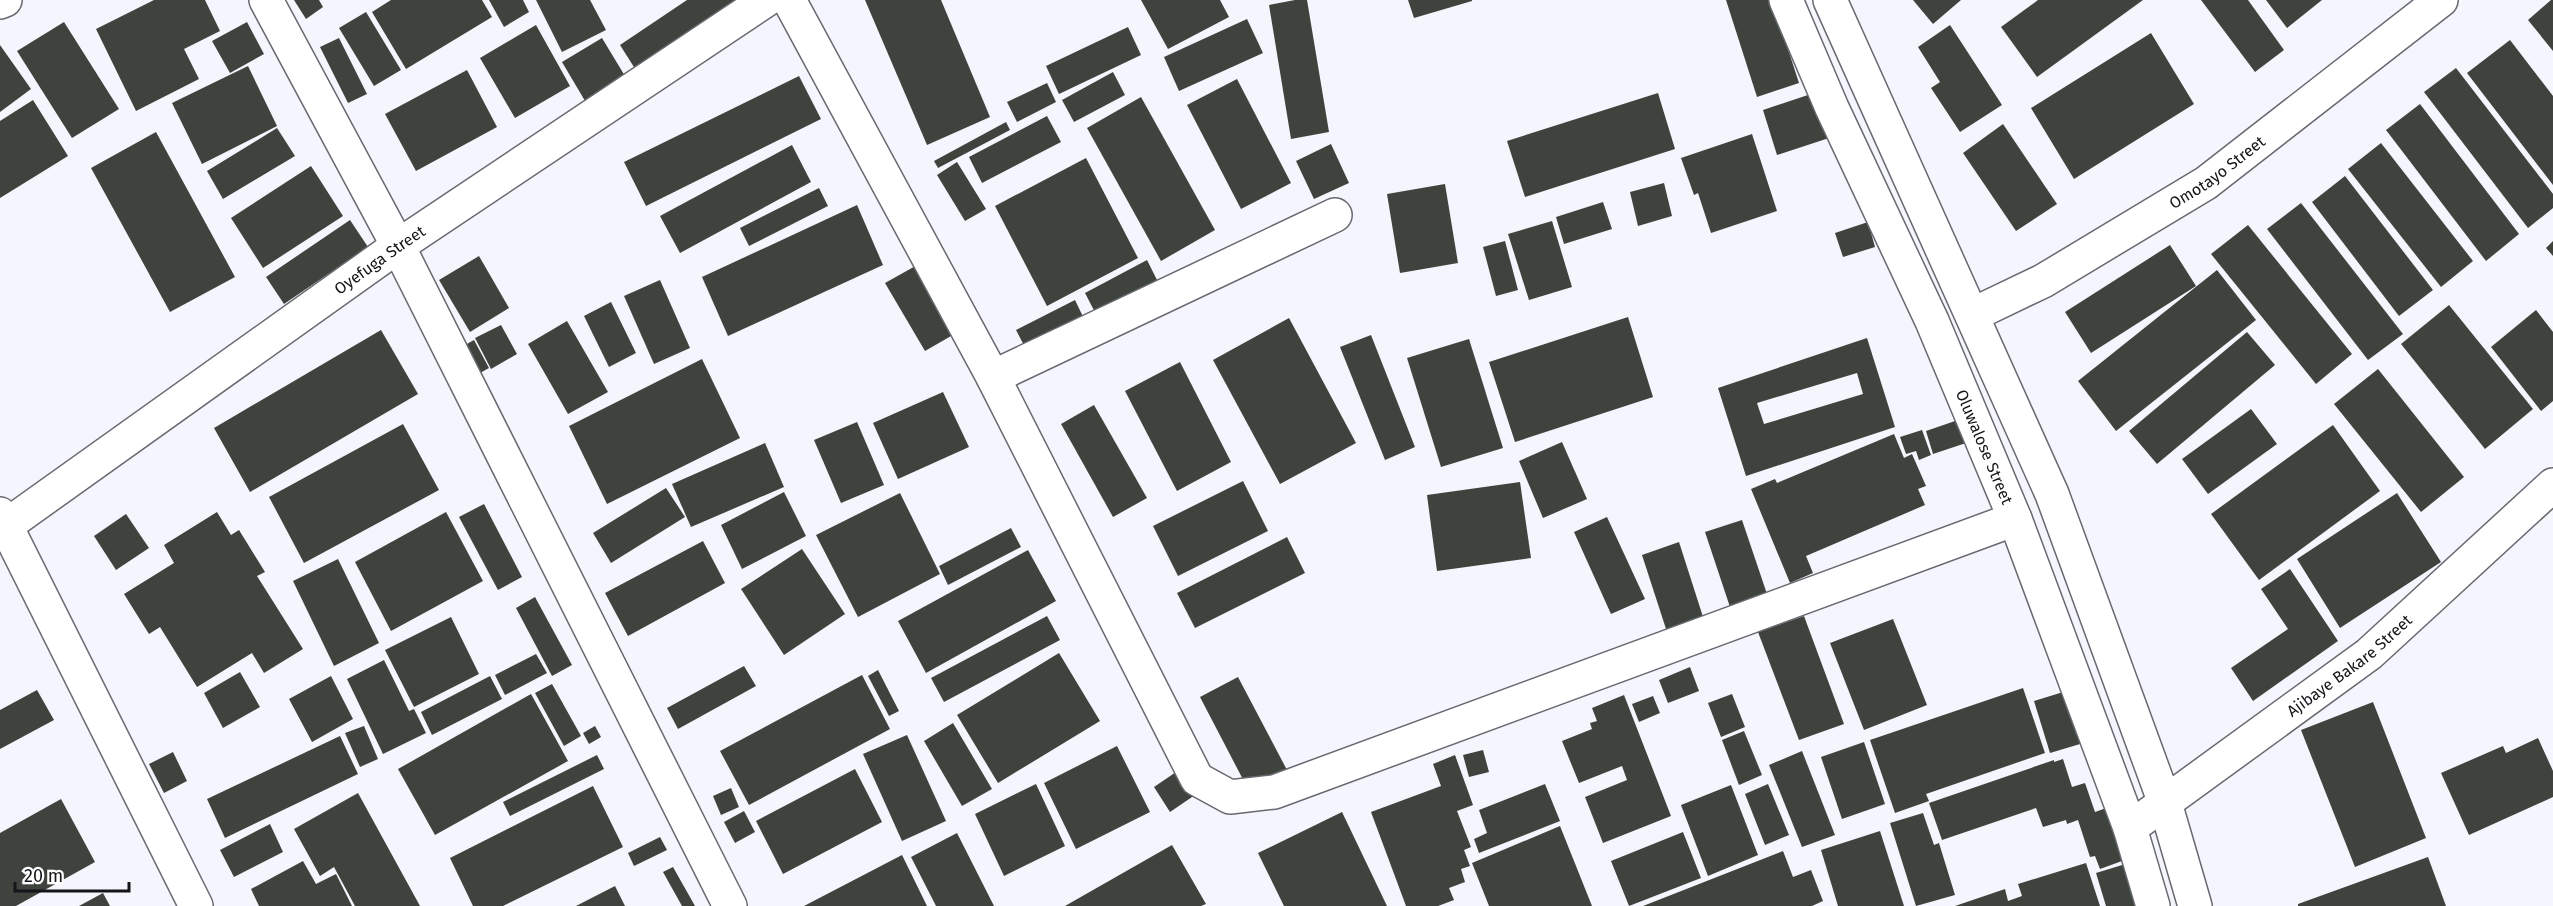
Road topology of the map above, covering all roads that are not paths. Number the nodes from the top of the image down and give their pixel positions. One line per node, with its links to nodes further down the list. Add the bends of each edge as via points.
1 (5, 0): 8 (street)
2 (266, 0): 10 (street)
3 (766, 0): 10 (street, Oyefuga Street)
4 (789, 0): 12 (street)
5 (1785, 0): 14 (street, Oluwalose Street, via 1932,321)
6 (1830, 0): 11 (street)
7 (2441, 0): 11 (street, Omotayo Street, via 2206,183 2043,280)
8 (0, 2)
9 (1335, 215): 12 (street)
10 (398, 246): 15 (street, Oyefuga Street); 19 (street)
11 (1972, 315): 16 (street, via 2052,494)
12 (993, 377): 14 (street, via 1197,779 1230,797 1274,792)
13 (2553, 485): 16 (street, Ajibaye Bakare Street, via 2369,654)
14 (2014, 519): 17 (street, Oluwalose Street)
15 (2, 524): 18 (street)
16 (2165, 803): 17 (street, Ajibaye Bakare Street); 21 (street)
17 (2130, 828): 20 (street, Oluwalose Street)
18 (196, 906)
19 (730, 906)
20 (2153, 906)
21 (2195, 906)

